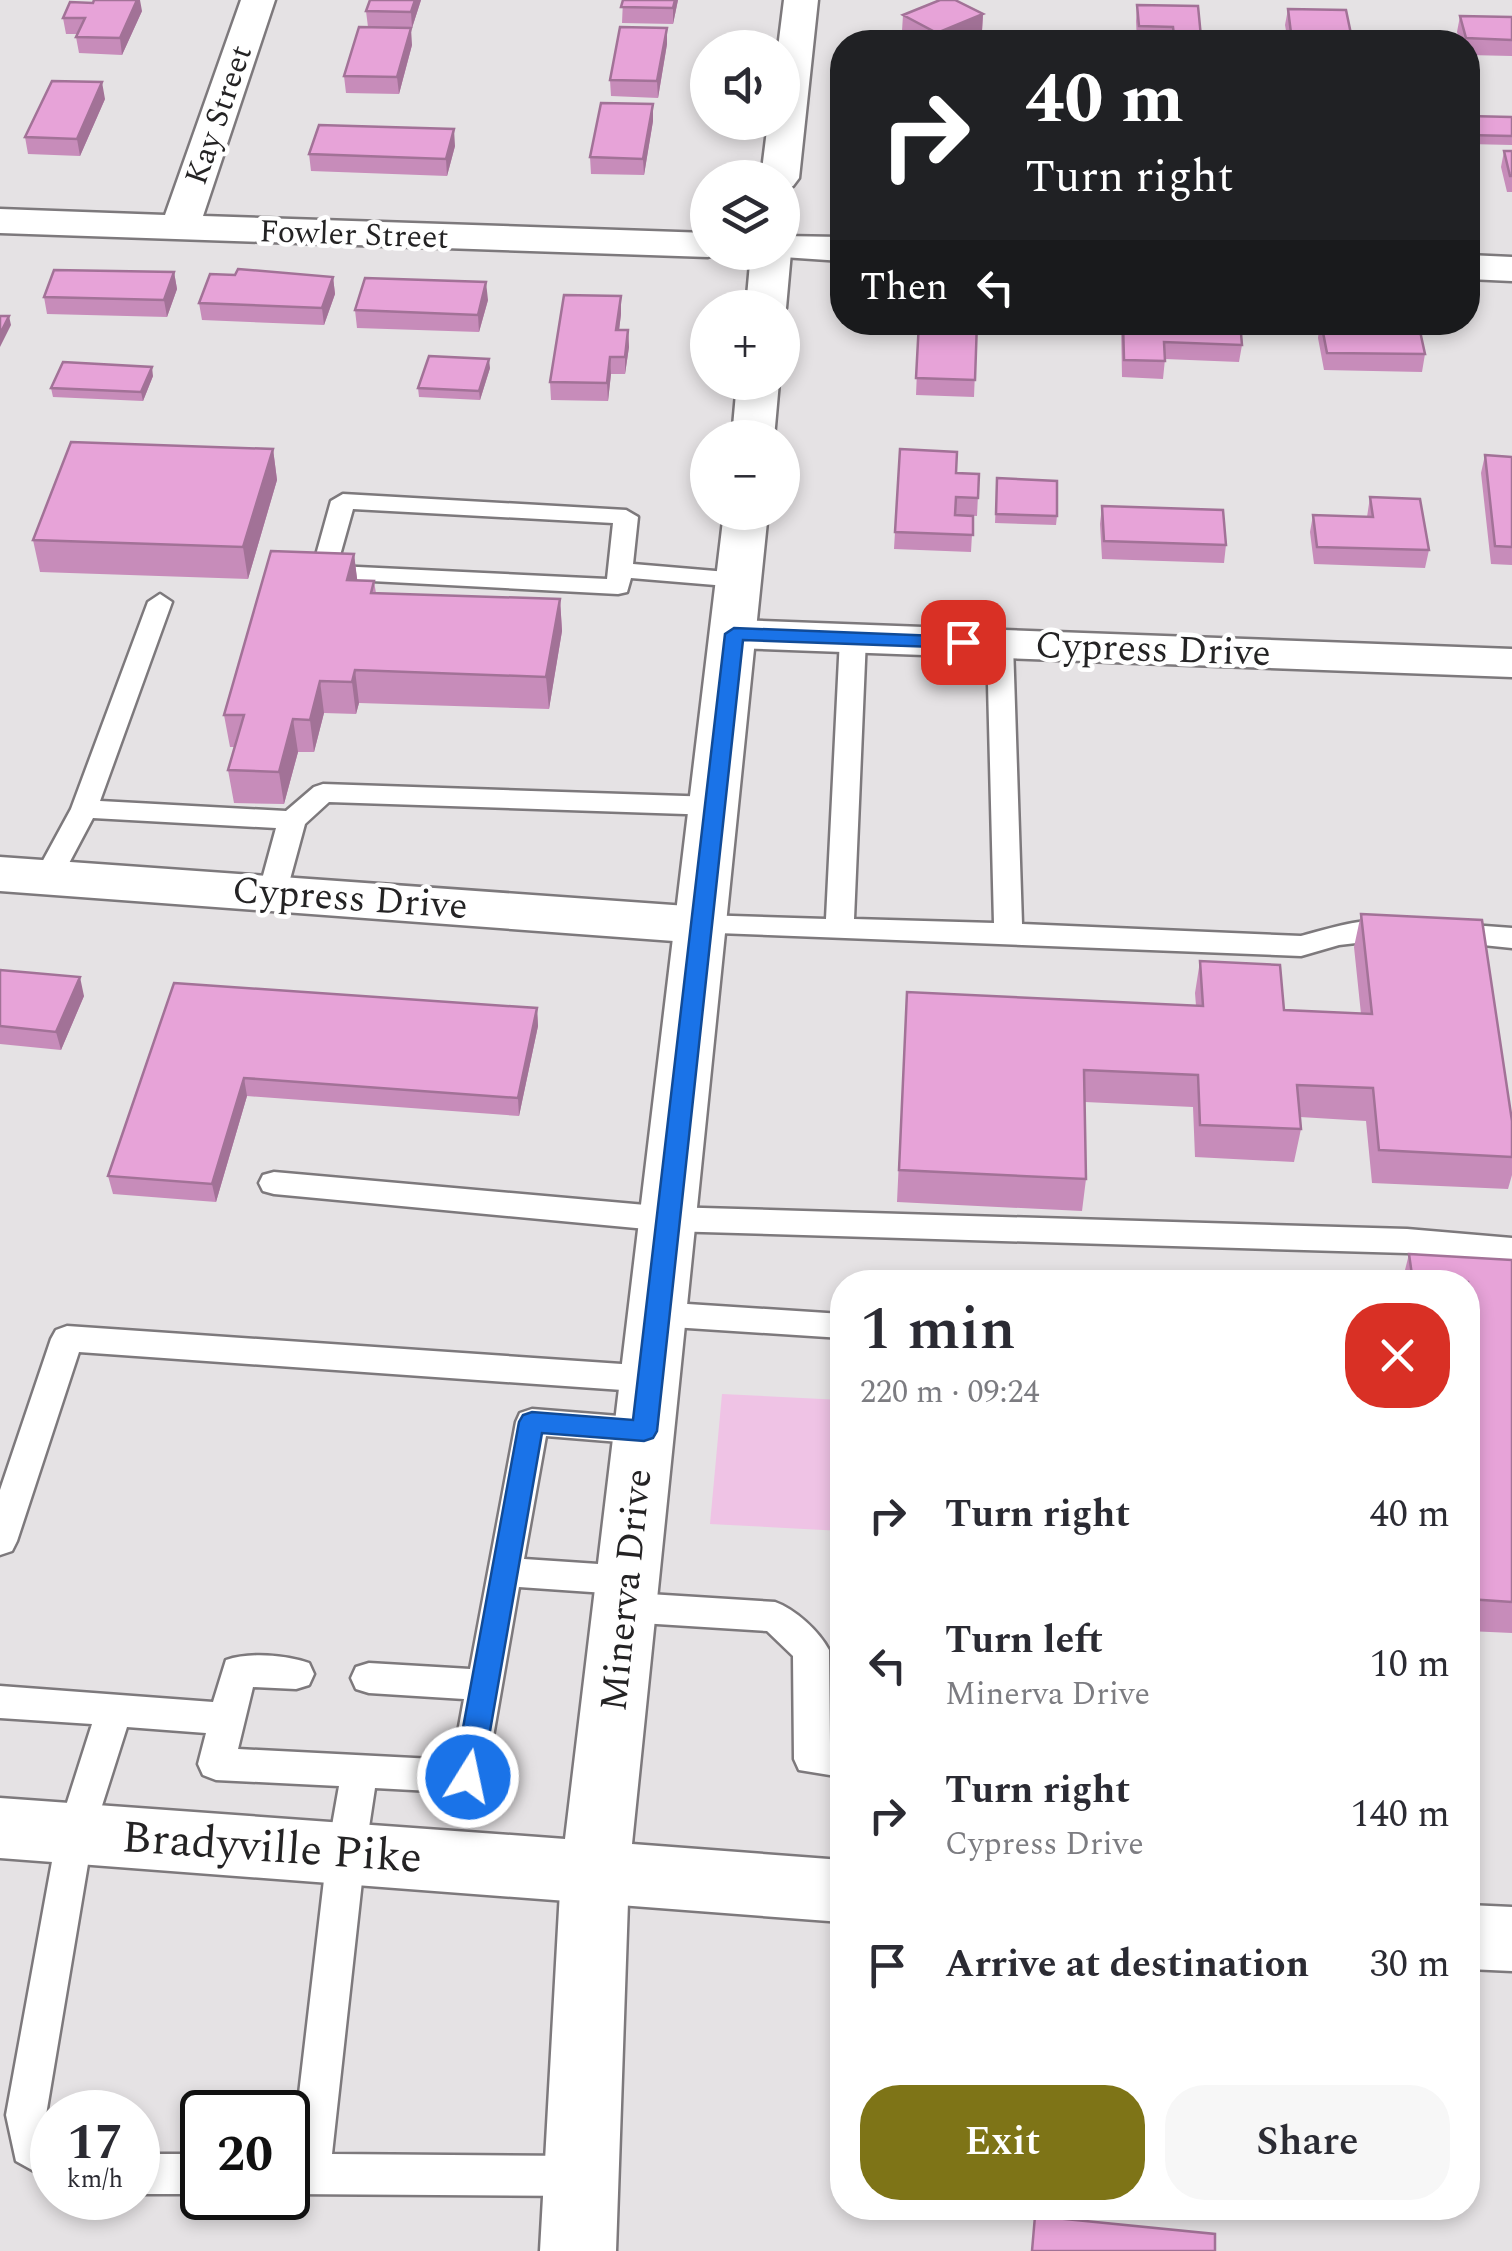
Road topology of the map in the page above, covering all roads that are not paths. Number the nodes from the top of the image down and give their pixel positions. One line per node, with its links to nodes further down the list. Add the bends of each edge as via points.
1 (258, 0): 5 (street, Kay Street)
2 (800, 0): 3 (street)
3 (782, 160)
4 (0, 220): 5 (street, Fowler Street)
5 (180, 229): 6 (street, Fowler Street)
6 (690, 244)
7 (800, 248): 8 (street)
8 (830, 249)
9 (1480, 267): 10 (street)
10 (1512, 268)
11 (744, 530): 13 (street, Minerva Drive)
12 (621, 570): 12 (lane, via 618,587 323,573 343,501 626,517); 13 (lane)
13 (740, 580): 15 (street, Minerva Drive)
14 (160, 602): 20 (lane)
15 (734, 634): 16 (street, Cypress Drive); 19 (street, Minerva Drive)
16 (853, 638): 17 (street, Cypress Drive); 25 (lane)
17 (1000, 644): 18 (street, Cypress Drive); 26 (lane)
18 (1512, 663)
19 (715, 806): 21 (lane, via 323,792); 24 (street, Minerva Drive)
20 (84, 809): 21 (lane); 22 (lane)
21 (292, 820): 23 (lane)
22 (24, 875): 23 (street, Cypress Drive)
23 (272, 894): 24 (street, Cypress Drive)
24 (701, 925): 25 (lane); 29 (street, Minerva Drive)
25 (840, 929): 26 (lane)
26 (1008, 933): 27 (lane, via 1301,946 1402,930)
27 (1512, 938)
28 (274, 1183): 29 (lane)
29 (668, 1219): 30 (lane, via 1407,1241); 31 (street, Minerva Drive)
30 (1512, 1250)
31 (657, 1314): 32 (lane); 33 (street, Minerva Drive)
32 (830, 1325)
33 (647, 1405): 34 (lane, via 67,1339); 35 (lane, via 532,1422); 36 (street, Minerva Drive)
34 (0, 1541)
35 (506, 1572): 36 (lane); 39 (lane)
36 (627, 1594): 43 (lane, via 775,1617 811,1650 812,1759); 48 (street, Minerva Drive)
37 (296, 1674): 42 (lane, via 239,1670)
38 (368, 1678): 39 (lane)
39 (484, 1685): 44 (lane, via 468,1777)
40 (0, 1702): 41 (lane)
41 (114, 1711): 42 (lane); 46 (lane)
42 (228, 1718): 44 (lane, via 216,1764)
43 (830, 1760)
44 (360, 1771): 47 (lane)
45 (0, 1828): 46 (street, Bradyville Pike)
46 (75, 1834): 47 (street, Bradyville Pike); 52 (lane)
47 (346, 1854): 48 (street, Bradyville Pike); 54 (lane)
48 (595, 1872): 49 (street, Bradyville Pike); 57 (street, Minerva Drive)
49 (830, 1889)
50 (1480, 1938): 51 (street)
51 (1512, 1940)
52 (31, 2090)
53 (30, 2093): 55 (lane)
54 (310, 2099)
55 (30, 2148)
56 (310, 2174): 57 (lane)
57 (581, 2176): 58 (street, Minerva Drive)
58 (578, 2251)

